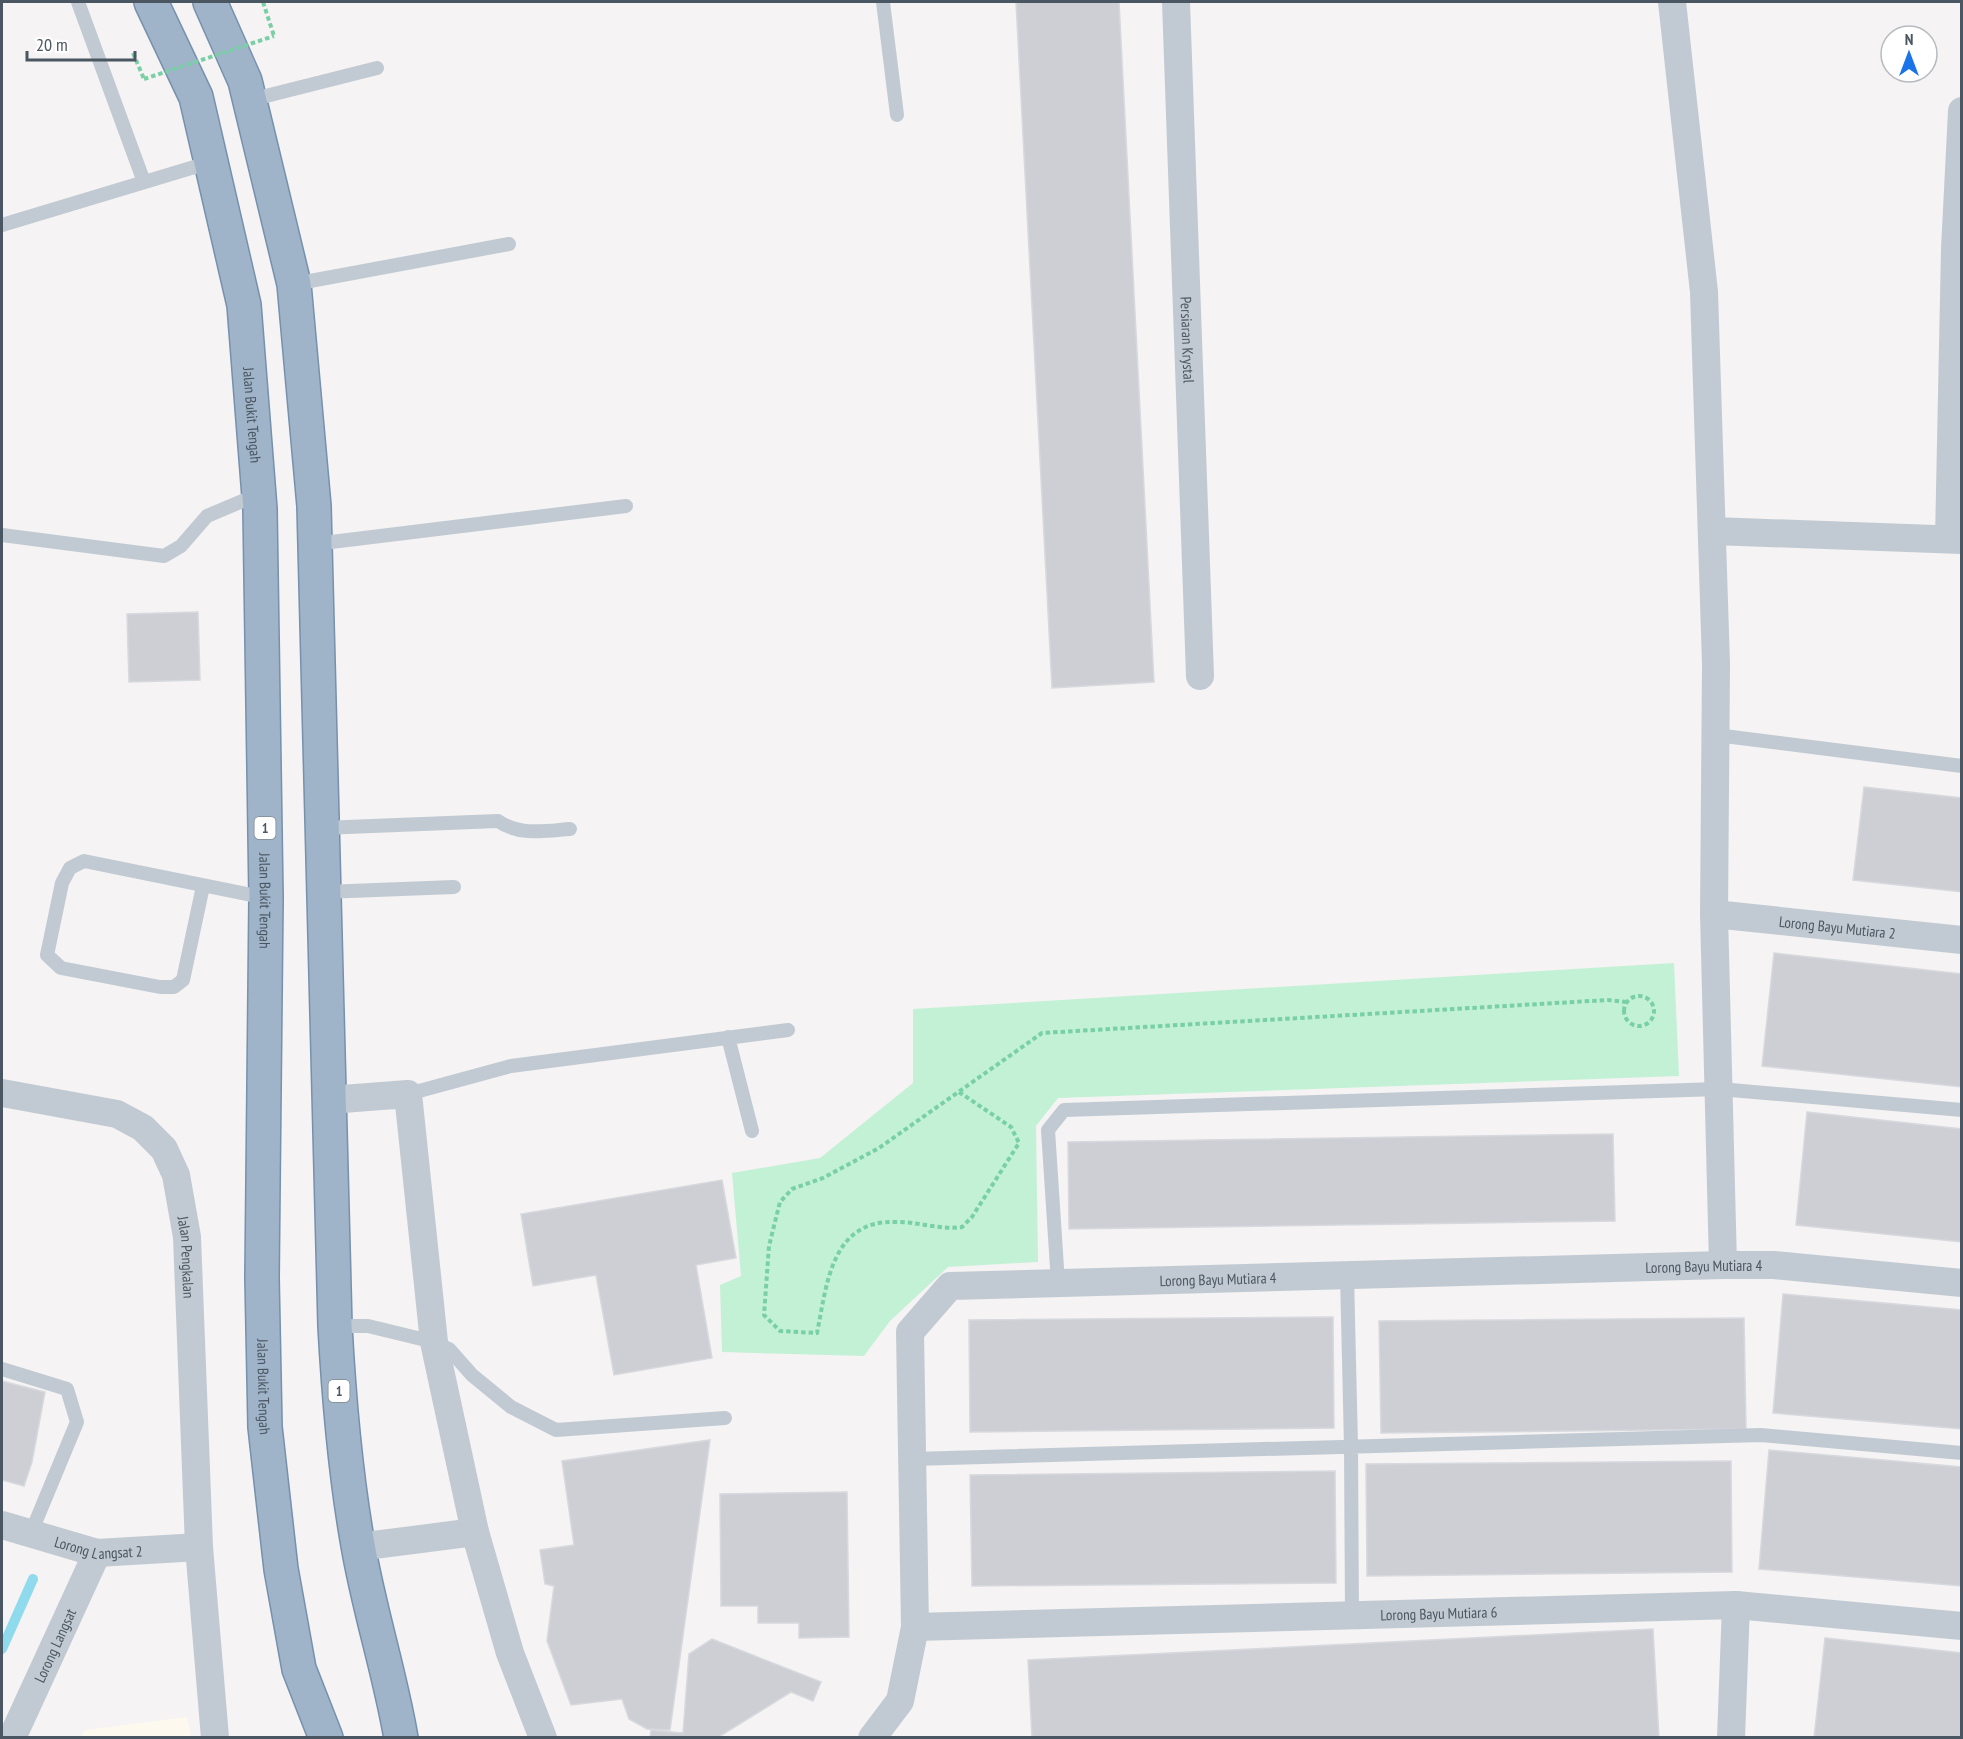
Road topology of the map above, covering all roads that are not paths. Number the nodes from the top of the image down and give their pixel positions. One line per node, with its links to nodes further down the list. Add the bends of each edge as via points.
1 (78, 2): 12 (lane)
2 (151, 2): 11 (highway, Jalan Bukit Tengah / 1, via 196,97)
3 (210, 2): 8 (highway, 1)
4 (883, 2): 10 (lane)
5 (1176, 2): 22 (street, Persiaran Krystal)
6 (1672, 2): 18 (street, via 1704,292)
7 (377, 68): 8 (lane)
8 (250, 100): 15 (highway, 1)
9 (1962, 111): 20 (street, via 1955,249)
10 (897, 115)
11 (211, 162): 12 (lane); 16 (highway, Jalan Bukit Tengah / 1, via 244,305)
12 (144, 182): 13 (lane)
13 (2, 225)
14 (509, 244): 15 (lane)
15 (294, 284): 21 (highway, 1)
16 (259, 494): 19 (lane, via 207,516 181,546 164,556); 30 (highway, Jalan Bukit Tengah / 1)
17 (626, 506): 21 (lane)
18 (1713, 531): 20 (street); 23 (street)
19 (2, 535)
20 (1955, 539)
21 (315, 544): 25 (highway, 1)
22 (1200, 676)
23 (1716, 735): 24 (lane); 31 (street)
24 (1962, 766)
25 (322, 828): 26 (lane, via 498,820 525,832); 29 (highway, 1)
26 (570, 829)
27 (203, 886): 27 (lane, via 84,861 70,868 62,883 47,955 61,968 174,987 183,980); 30 (lane)
28 (454, 887): 29 (lane)
29 (324, 892): 38 (highway, 1)
30 (266, 898): 62 (highway, Jalan Bukit Tengah / 1, via 262,1278 265,1427 281,1569)
31 (1714, 914): 32 (street, Lorong Bayu Mutiara 2); 35 (street)
32 (1962, 940)
33 (788, 1030): 34 (lane)
34 (728, 1038): 37 (lane, via 511,1066); 40 (lane)
35 (1719, 1089): 39 (lane); 41 (street); 43 (lane, via 1064,1110 1048,1130)
36 (2, 1093): 55 (street, Jalan Pengkalan, via 117,1114 143,1128 164,1149 176,1175 187,1237)
37 (408, 1094): 38 (street); 46 (street)
38 (329, 1100): 45 (highway, 1)
39 (1962, 1110)
40 (752, 1131)
41 (1723, 1265): 42 (street, Lorong Bayu Mutiara 4); 44 (street, Lorong Bayu Mutiara 4, via 1774,1265)
42 (1347, 1275): 43 (street, Lorong Bayu Mutiara 4); 49 (lane)
43 (1058, 1282): 51 (street, Lorong Bayu Mutiara 4, via 950,1286 910,1332)
44 (1962, 1284)
45 (335, 1326): 46 (lane, via 368,1326); 56 (highway, 1, via 342,1444)
46 (434, 1342): 48 (lane, via 449,1349 472,1375 511,1407 556,1430); 53 (street)
47 (2, 1369): 54 (lane, via 68,1389 77,1422)
48 (725, 1418)
49 (1351, 1446): 50 (lane, via 1761,1435); 51 (lane); 59 (lane)
50 (1962, 1453)
51 (913, 1459): 61 (street, Lorong Bayu Mutiara 4)
52 (2, 1525): 54 (street, Lorong Langsat 2)
53 (476, 1532): 56 (street); 70 (street, via 510,1653)
54 (31, 1533): 57 (street, Lorong Langsat 2)
55 (199, 1547): 57 (street, Lorong Langsat 2); 65 (street, Jalan Pengkalan)
56 (358, 1547): 63 (highway, 1)
57 (98, 1553): 64 (street, Lorong Langsat)
58 (1736, 1605): 59 (street, Lorong Bayu Mutiara 6); 60 (street, Lorong Bayu Mutiara 6); 72 (street)
59 (1352, 1617): 61 (street, Lorong Bayu Mutiara 6)
60 (1962, 1626)
61 (915, 1627): 71 (street, Lorong Bayu Mutiara 4, via 900,1701)
62 (299, 1669): 66 (highway); 67 (highway, Jalan Bukit Tengah / 1)
63 (390, 1677): 68 (highway, 1); 69 (highway)
64 (12, 1737)
65 (214, 1737)
66 (303, 1737)
67 (326, 1737)
68 (401, 1737)
69 (422, 1737)
70 (543, 1737)
71 (872, 1737)
72 (1731, 1737)

